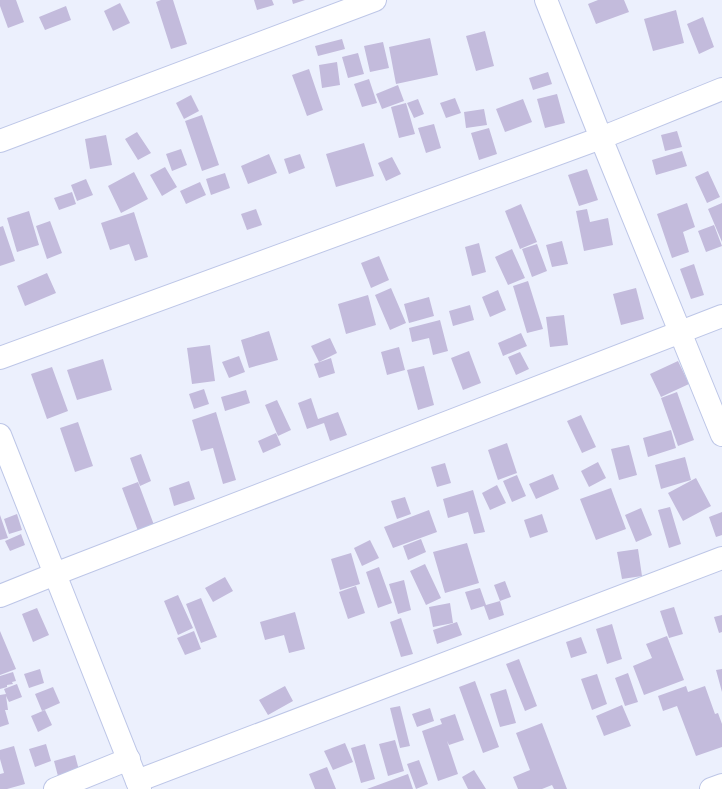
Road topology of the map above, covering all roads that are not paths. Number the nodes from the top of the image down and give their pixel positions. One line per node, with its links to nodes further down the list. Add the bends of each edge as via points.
1 (375, 0): 5 (street)
2 (546, 0): 4 (street)
3 (722, 89): 4 (street)
4 (601, 138): 7 (street); 8 (street)
5 (0, 141)
6 (722, 316): 7 (street)
7 (681, 332): 10 (street); 12 (street)
8 (0, 358)
9 (0, 435): 12 (street)
10 (722, 435)
11 (722, 558): 15 (street)
12 (55, 574): 13 (street); 14 (street)
13 (0, 596)
14 (128, 759): 15 (street); 17 (street)
15 (139, 785)
16 (722, 785): 18 (street)
17 (56, 789)
18 (711, 789)

